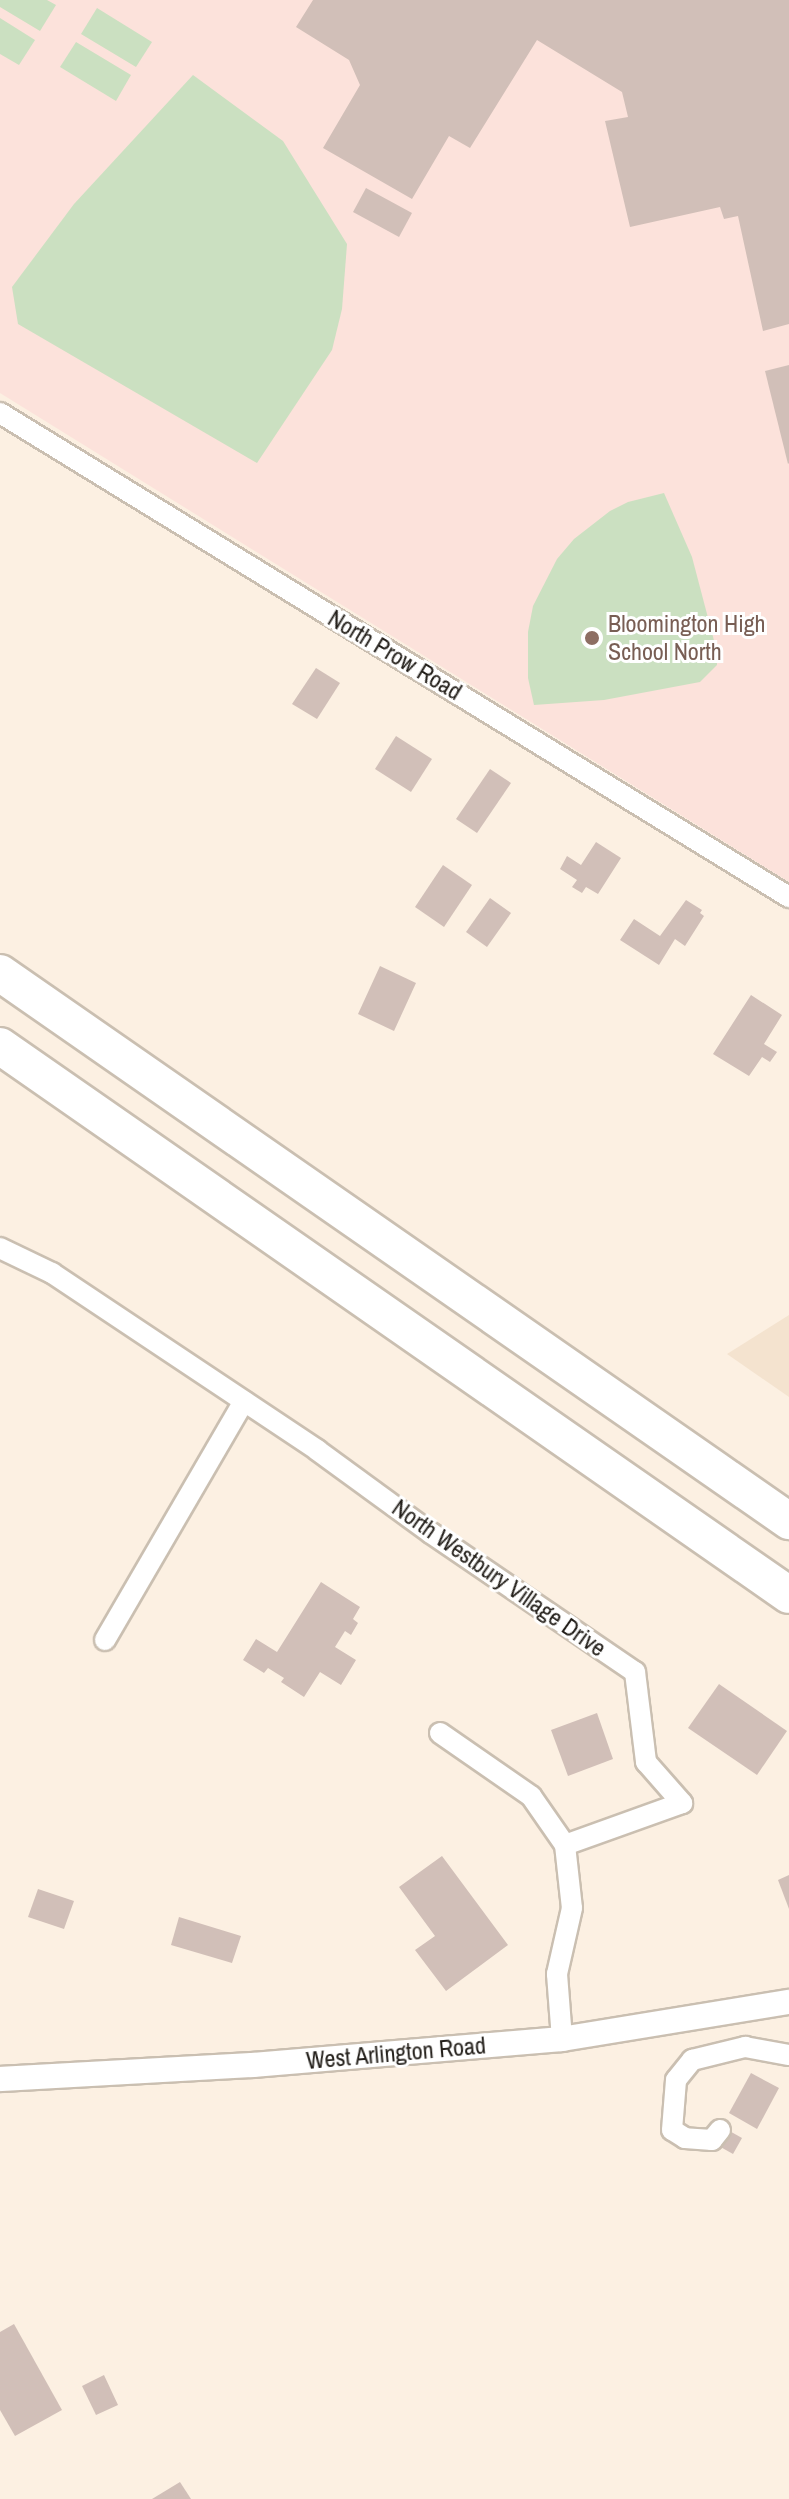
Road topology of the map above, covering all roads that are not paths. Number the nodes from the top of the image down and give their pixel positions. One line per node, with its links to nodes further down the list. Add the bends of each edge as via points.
1 (0, 413): 2 (street, North Prow Road)
2 (789, 897)
3 (0, 973): 7 (highway)
4 (0, 1046): 8 (highway)
5 (0, 1248): 6 (street, North Westbury Village Drive, via 52,1273)
6 (244, 1401): 9 (street); 11 (street, North Westbury Village Drive, via 635,1672 646,1762 682,1803)
7 (789, 1521)
8 (789, 1595)
9 (105, 1640)
10 (440, 1733): 11 (street, via 531,1796)
11 (565, 1845): 13 (street, via 572,1908 557,1974)
12 (789, 2002): 13 (street, West Arlington Road)
13 (562, 2039): 15 (street, West Arlington Road)
14 (789, 2055): 16 (street, via 745,2047 692,2060 676,2080 672,2130 685,2138 712,2140)
15 (0, 2079)
16 (720, 2130)

